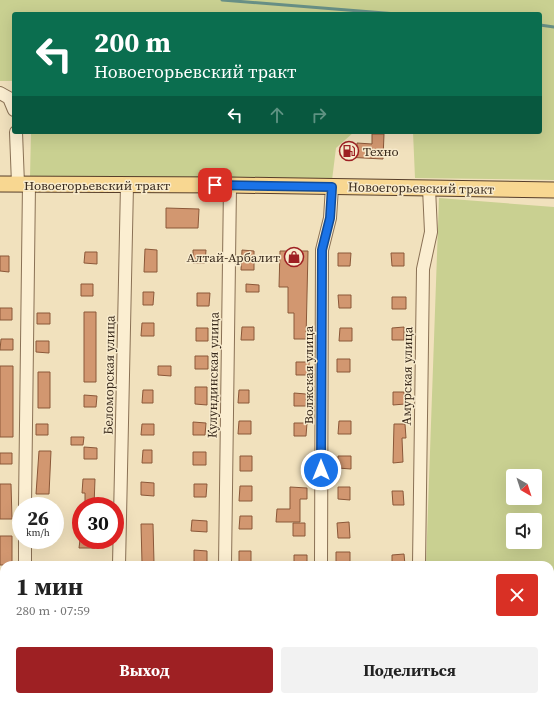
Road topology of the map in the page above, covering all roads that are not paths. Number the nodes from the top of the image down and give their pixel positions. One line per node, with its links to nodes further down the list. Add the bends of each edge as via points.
1 (0, 93): 2 (street, via 9,98)
2 (12, 105)
3 (16, 134): 5 (street)
4 (0, 184): 5 (main road, Новоегорьевский тракт)
5 (24, 184): 7 (main road, Новоегорьевский тракт); 11 (street)
6 (230, 185): 7 (main road, Новоегорьевский тракт); 8 (main road, Новоегорьевский тракт); 15 (street, Кулундинская улица)
7 (128, 186): 14 (street, Беломорская улица)
8 (332, 187): 9 (main road, Новоегорьевский тракт); 16 (street, Волжская улица, via 330,218 322,250)
9 (429, 188): 10 (main road, Новоегорьевский тракт); 17 (street, Амурская улица, via 431,232 423,269)
10 (554, 190)
11 (25, 497)
12 (25, 549): 13 (street)
13 (24, 561)
14 (119, 561)
15 (225, 561)
16 (321, 561)
17 (419, 561)

